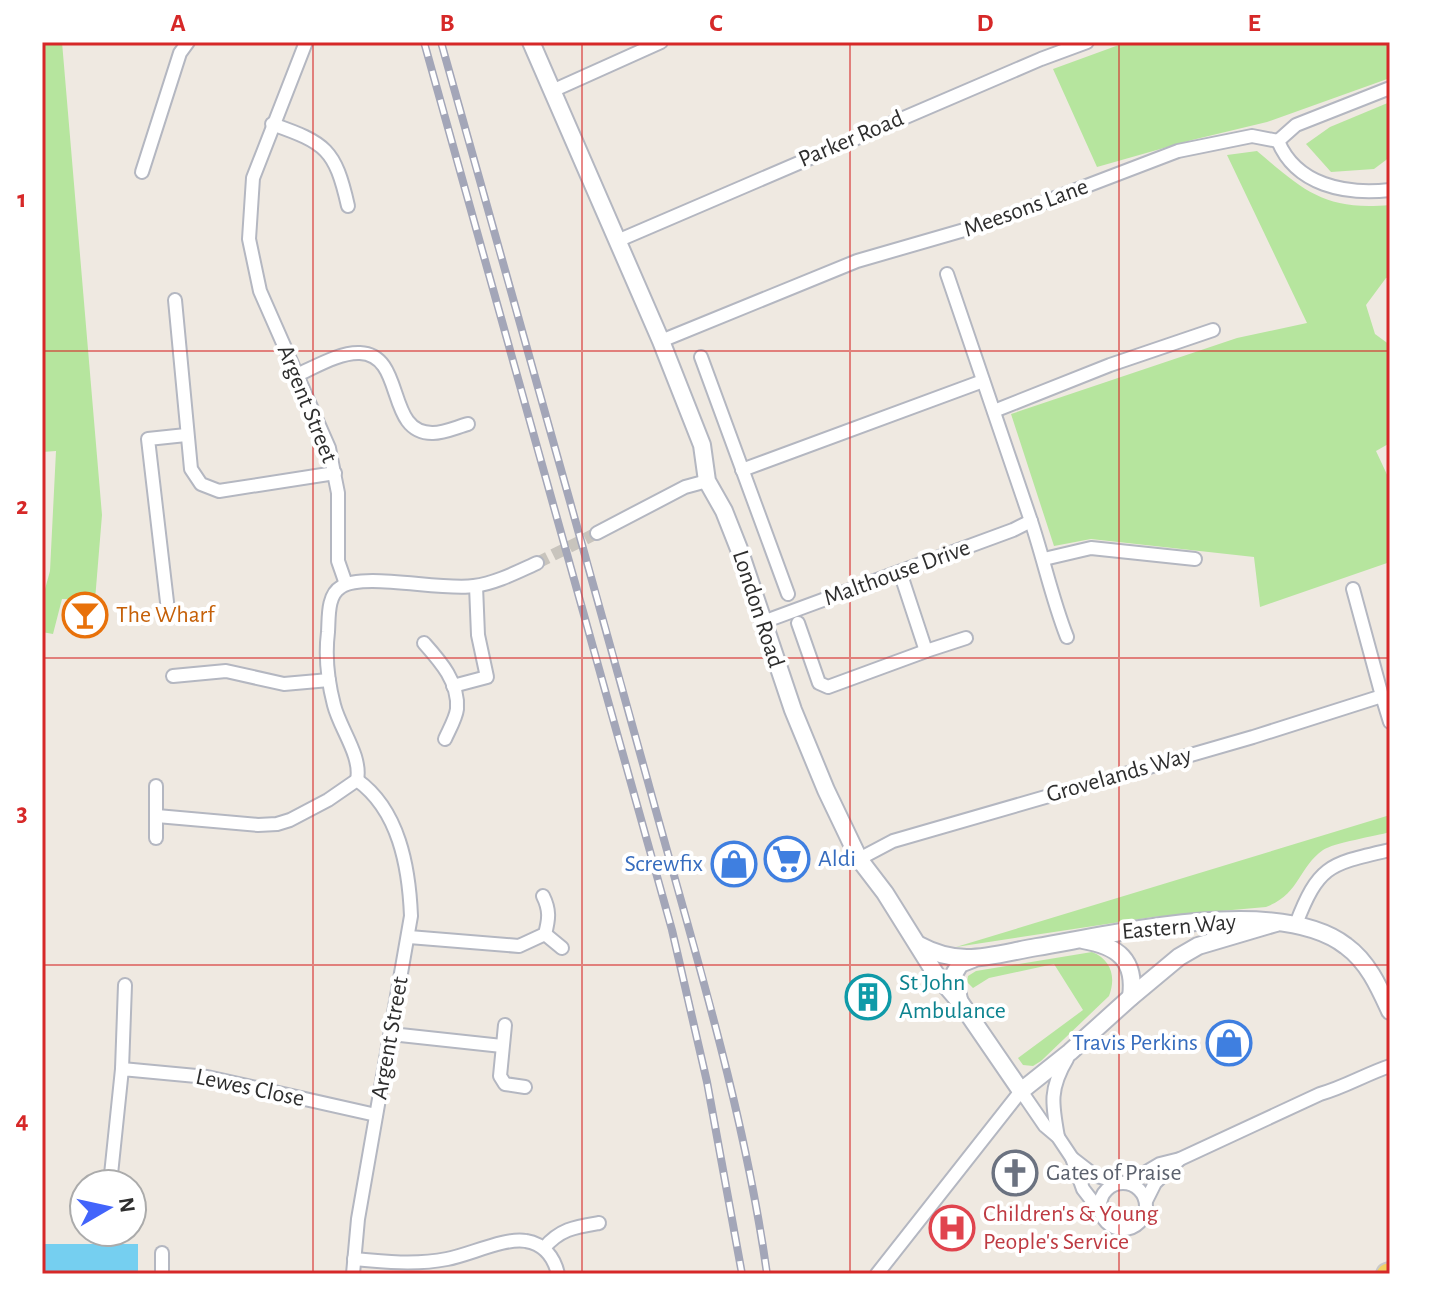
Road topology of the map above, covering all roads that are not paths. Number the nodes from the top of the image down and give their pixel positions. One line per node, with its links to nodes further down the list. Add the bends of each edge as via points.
1 (188, 42): 10 (street)
2 (306, 42): 8 (street, Argent Street)
3 (531, 42): 7 (street, London Road)
4 (661, 42): 7 (street)
5 (1087, 42): 13 (street, Parker Road)
6 (1390, 88): 9 (street, via 1296,125)
7 (552, 91): 13 (street, London Road)
8 (272, 124): 12 (street, via 321,145 343,182); 19 (street, Argent Street, via 253,178 249,239 260,291)
9 (1278, 141): 11 (street, via 1287,161 1321,183 1351,191); 17 (street, Meesons Lane, via 1252,136 1178,151 992,222 857,261)
10 (142, 172)
11 (1390, 190)
12 (348, 206)
13 (617, 241): 17 (street, London Road)
14 (947, 274): 20 (street)
15 (175, 300): 23 (street)
16 (1213, 330): 21 (street)
17 (661, 341): 26 (street, London Road, via 702,445)
18 (701, 357): 24 (street)
19 (297, 375): 22 (street, via 362,353 382,362 411,425 435,433); 25 (street, Argent Street)
20 (983, 381): 21 (street); 24 (street)
21 (994, 411): 27 (street)
22 (468, 424)
23 (186, 435): 25 (street, via 191,469 201,484 219,491); 37 (street, via 148,439)
24 (742, 470): 36 (street)
25 (335, 473): 33 (street, Argent Street, via 338,561)
26 (707, 481): 28 (street); 38 (street, London Road, via 724,511)
27 (1031, 521): 29 (street); 32 (street, Malthouse Drive)
28 (597, 533)
29 (1044, 559): 30 (street, via 1091,548); 40 (street)
30 (1195, 559)
31 (537, 563): 34 (street)
32 (900, 572): 38 (street, Malthouse Drive); 43 (street)
33 (346, 584): 34 (street, via 369,580); 45 (street, Argent Street, via 331,601)
34 (476, 586): 46 (street, via 487,677)
35 (1353, 589): 47 (street)
36 (788, 594)
37 (167, 602)
38 (763, 622): 55 (street, London Road, via 793,710)
39 (798, 623): 43 (street, via 819,683 828,687)
40 (1067, 637)
41 (966, 638): 43 (street)
42 (424, 643): 46 (street, via 444,665)
43 (926, 651)
44 (173, 676): 45 (street, via 226,671 284,684)
45 (329, 680): 50 (street, Argent Street, via 341,727 357,761)
46 (453, 686): 49 (street, via 457,710)
47 (1382, 696): 48 (street); 55 (street, Grovelands Way, via 893,841)
48 (1390, 722)
49 (445, 739)
50 (357, 780): 52 (street, via 277,824); 60 (street, Argent Street, via 382,806 402,853 410,893)
51 (156, 786): 52 (street)
52 (157, 816): 53 (street)
53 (156, 838)
54 (1390, 850): 58 (street, via 1333,865 1307,893)
55 (859, 859): 62 (street, London Road)
56 (543, 896): 59 (street, via 549,919)
57 (1276, 923): 58 (street, Eastern Way); 61 (street, Eastern Way, via 1155,926); 66 (street, Eastern Way, via 1198,946)
58 (1296, 924): 68 (street, Eastern Way, via 1332,936 1365,963)
59 (545, 934): 60 (street, via 519,946); 63 (street)
60 (409, 937): 70 (street, Argent Street)
61 (1082, 940): 64 (street, Eastern Way); 66 (street, Eastern Way, via 1112,948 1123,957 1132,975)
62 (918, 944): 64 (street, Eastern Way, via 943,957); 67 (street, London Road)
63 (562, 948)
64 (975, 958): 67 (street, via 960,964 954,974)
65 (125, 985): 74 (street)
66 (1131, 997): 72 (street, Eastern Way)
67 (960, 1002): 76 (street, London Road)
68 (1390, 1011)
69 (505, 1025): 71 (street)
70 (391, 1034): 71 (street); 77 (street, Argent Street)
71 (502, 1046): 75 (street, via 500,1076 505,1084)
72 (1070, 1052): 76 (street, Eastern Way); 78 (street, London Road, via 1053,1089)
73 (1390, 1066): 80 (street)
74 (122, 1069): 77 (street, Lewes Close, via 207,1077); 81 (street)
75 (525, 1087)
76 (1021, 1091): 78 (street, London Road); 92 (street)
77 (376, 1115): 88 (street, Argent Street)
78 (1058, 1137): 79 (street, London Road)
79 (1072, 1158): 82 (street, London Road, via 1094,1175); 84 (street, London Road, via 1083,1189)
80 (1180, 1159): 82 (street); 83 (street, via 1155,1183)
81 (112, 1168)
82 (1125, 1183): 83 (street, via 1140,1190); 84 (street, via 1107,1189)
83 (1146, 1201): 84 (street, via 1145,1215 1131,1228 1109,1225)
84 (1100, 1211)
85 (599, 1223): 86 (street, via 568,1228)
86 (544, 1248): 88 (street, via 520,1240 428,1262); 91 (street)
87 (162, 1253): 89 (street)
88 (354, 1259): 90 (street, Argent Street)
89 (162, 1274)
90 (353, 1274)
91 (558, 1274)
92 (877, 1274)

